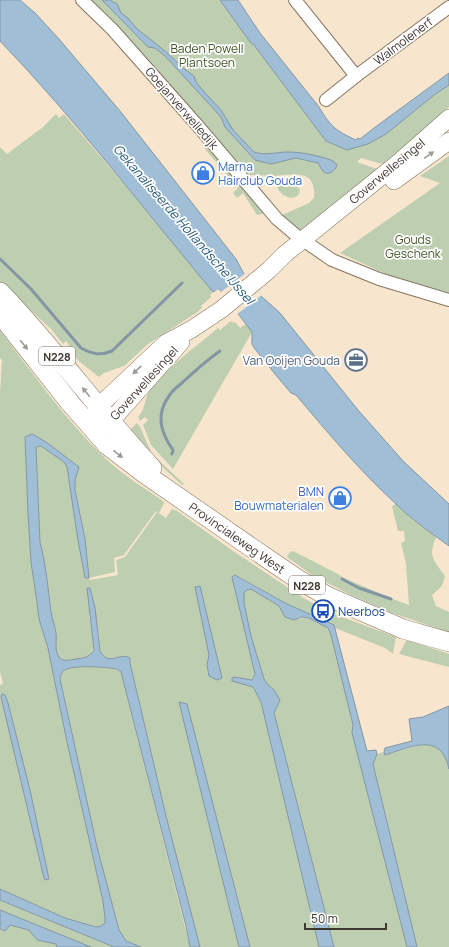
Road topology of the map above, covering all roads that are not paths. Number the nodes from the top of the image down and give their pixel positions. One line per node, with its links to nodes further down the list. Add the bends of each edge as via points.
1 (82, 0): 8 (street, Goejanverwelledijk, via 122,40 277,219)
2 (298, 1): 4 (street)
3 (449, 6): 4 (street, Walmolenerf)
4 (356, 76): 5 (street, Walmolenerf)
5 (326, 100)
6 (449, 118): 8 (main road, Goverwellesingel)
7 (449, 141): 8 (main road, Goverwellesingel, one-way to 7)
8 (306, 243): 10 (street, Goejanverwelledijk, via 332,260); 12 (main road, Goverwellesingel, via 285,254 270,270 222,309)
9 (0, 292): 13 (main road, Provincialeweg West / N228, one-way to 9)
10 (449, 300)
11 (0, 314): 15 (main road, Provincialeweg West / N228, one-way to 15)
12 (192, 329): 13 (main road, Goverwellesingel, one-way to 13, via 166,343); 14 (main road, Goverwellesingel)
13 (98, 408): 14 (main road, Provincialeweg West / N228); 15 (main road, Goverwellesingel)
14 (110, 422): 15 (main road, Goverwellesingel); 16 (main road, Provincialeweg West / N228)
15 (90, 426): 16 (main road, Provincialeweg West / N228, one-way to 16, via 107,446)
16 (180, 498): 17 (main road, Provincialeweg West / N228, via 274,564 329,597 403,629)
17 (449, 642)

